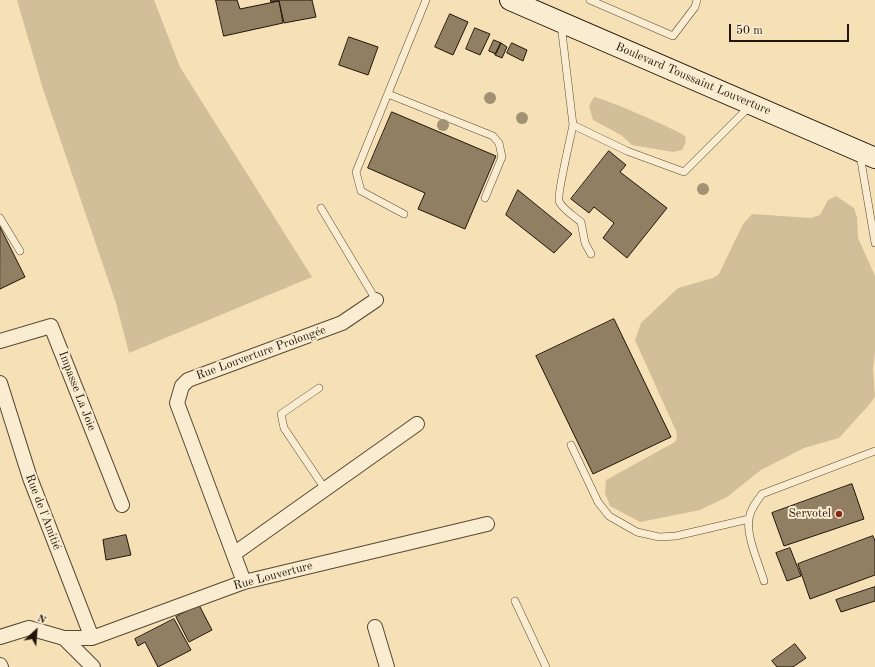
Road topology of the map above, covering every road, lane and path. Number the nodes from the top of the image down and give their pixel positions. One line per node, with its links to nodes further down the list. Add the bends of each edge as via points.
1 (426, 0): 6 (lane)
2 (510, 0): 5 (main road, Boulevard Toussaint Louverture)
3 (590, 0): 4 (lane, via 673,36 695,7)
4 (697, 0)
5 (561, 22): 7 (main road, Boulevard Toussaint Louverture); 8 (lane)
6 (388, 94): 10 (lane, via 493,136 502,157); 12 (lane, via 356,172 361,191)
7 (752, 104): 8 (lane, via 684,172 627,151); 9 (main road, Boulevard Toussaint Louverture)
8 (573, 125): 16 (lane, via 558,199 562,206 581,222 585,243)
9 (867, 154): 14 (lane)
10 (485, 198)
11 (321, 208): 17 (lane)
12 (404, 214)
13 (0, 218): 15 (lane)
14 (875, 243)
15 (20, 251)
16 (591, 254)
17 (376, 300): 28 (street, Rue Louverture Prolongée, via 342,323 188,380 182,386 177,403)
18 (0, 341): 25 (street, Impasse La Joie, via 51,326)
19 (0, 383): 35 (street, Rue de l'Amitié, via 30,478)
20 (319, 388): 24 (lane, via 281,414 284,428)
21 (418, 424): 24 (street)
22 (571, 445): 26 (lane, via 598,502 609,516 637,532 659,537 676,536)
23 (875, 451): 26 (lane, via 762,494 752,507)
24 (326, 489): 28 (street)
25 (122, 505)
26 (749, 519): 29 (lane, via 749,532)
27 (486, 524): 30 (street, Rue Louverture)
28 (235, 553): 30 (street, Rue Louverture Prolongée)
29 (764, 580)
30 (244, 582): 35 (street, Rue Louverture)
31 (514, 601): 38 (lane)
32 (375, 627): 37 (street)
33 (0, 637): 34 (street, via 29,628)
34 (64, 638): 35 (street, Rue Louverture); 36 (street)
35 (92, 638)
36 (93, 667)
37 (387, 667)
38 (546, 667)

